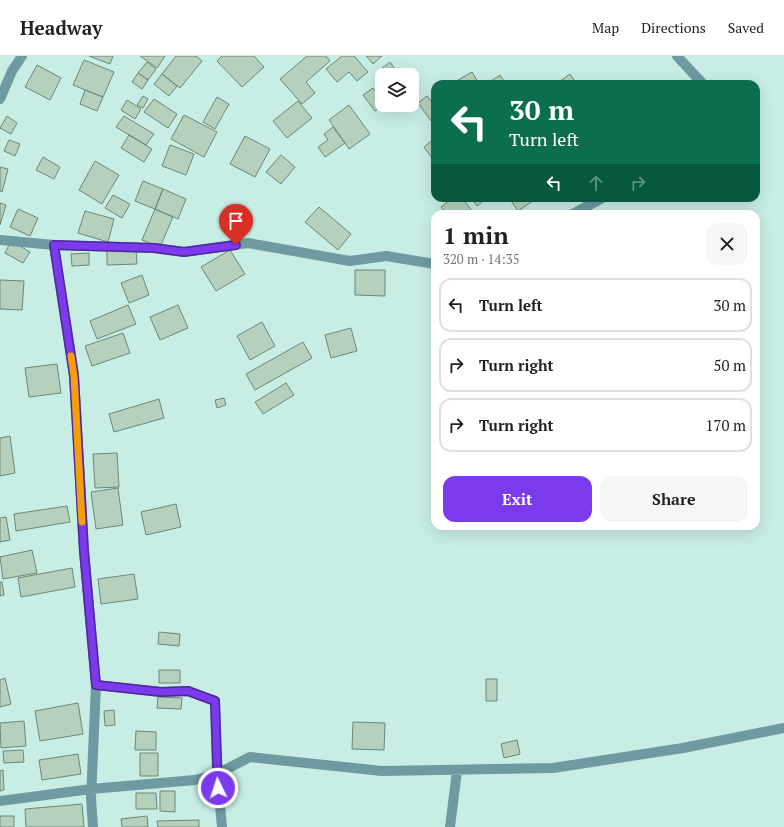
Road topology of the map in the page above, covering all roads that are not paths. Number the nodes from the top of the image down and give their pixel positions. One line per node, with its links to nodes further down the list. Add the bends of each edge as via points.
1 (22, 56): 4 (street)
2 (677, 56): 3 (street)
3 (699, 80)
4 (0, 99)
5 (595, 202): 6 (street)
6 (580, 210)
7 (0, 240): 8 (street)
8 (54, 245): 9 (street, via 154,248 184,252 248,243 350,261 386,256); 10 (street, via 74,376 84,551)
9 (431, 263)
10 (96, 685): 13 (street, via 161,692 188,691 215,701); 14 (street)
11 (784, 728): 12 (street, via 684,748 554,768)
12 (457, 771): 13 (street, via 382,771 250,757); 18 (street)
13 (217, 774): 14 (street, via 195,780); 17 (street)
14 (91, 789): 15 (street); 16 (street)
15 (0, 801)
16 (92, 827)
17 (222, 827)
18 (450, 827)

